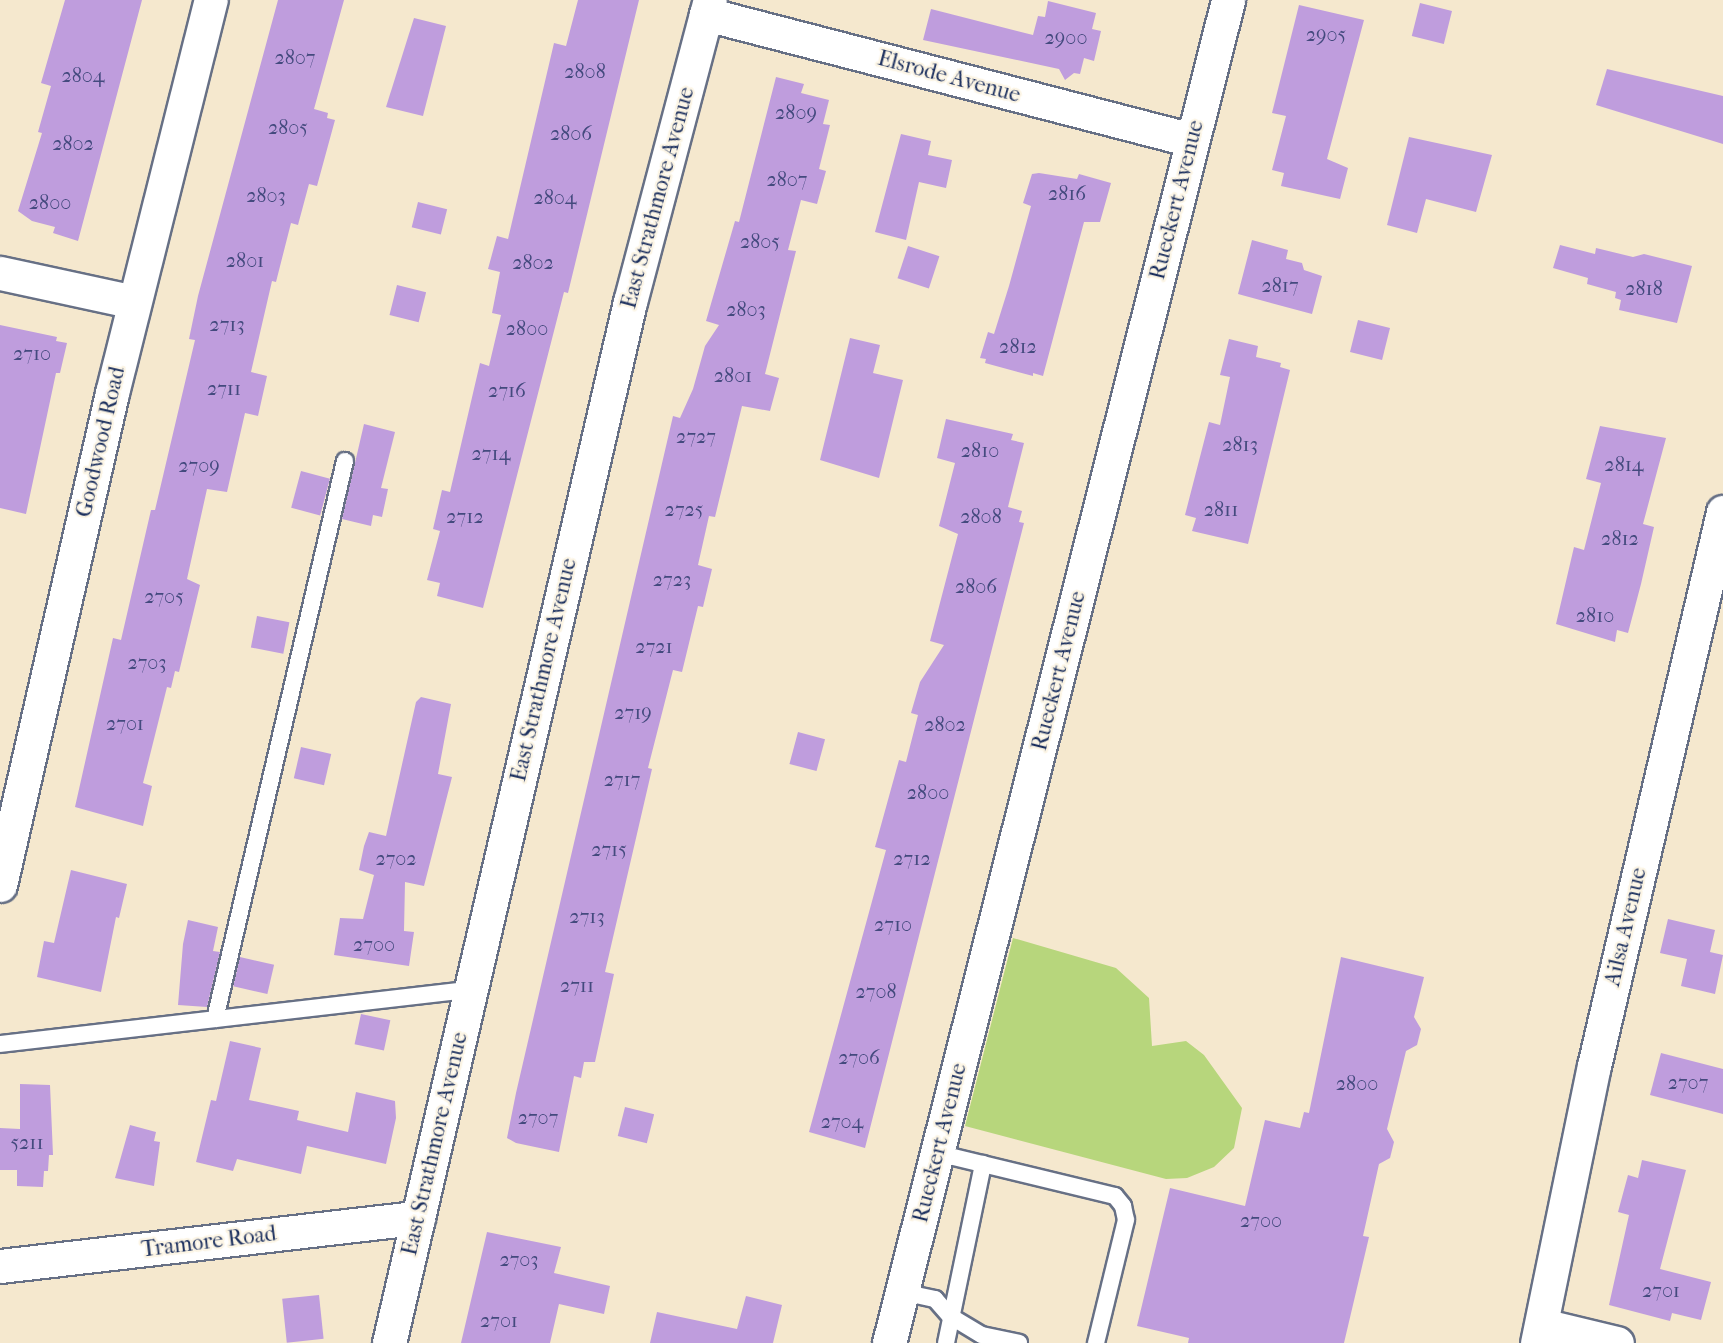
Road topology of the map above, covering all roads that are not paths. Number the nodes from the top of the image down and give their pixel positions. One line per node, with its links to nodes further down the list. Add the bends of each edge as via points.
1 (211, 0): 6 (street, Goodwood Road)
2 (1228, 0): 4 (street, Rueckert Avenue)
3 (708, 7): 4 (street, Elsrode Avenue); 10 (street, East Strathmore Avenue, via 630,302)
4 (1192, 140): 13 (street, Rueckert Avenue)
5 (0, 273): 6 (street)
6 (134, 302): 9 (street, Goodwood Road)
7 (345, 461): 11 (lane)
8 (1723, 512): 19 (street, Ailsa Avenue, via 1594,1066)
9 (0, 885)
10 (470, 990): 11 (lane); 15 (street, East Strathmore Avenue)
11 (215, 1019): 12 (lane)
12 (0, 1044)
13 (937, 1154): 14 (lane); 17 (street, Rueckert Avenue)
14 (983, 1164): 18 (lane); 24 (lane, via 1115,1196 1123,1206 1126,1220)
15 (417, 1218): 16 (street, Tramore Road); 20 (street, East Strathmore Avenue)
16 (0, 1266)
17 (902, 1292): 18 (lane, via 935,1299); 21 (street, Rueckert Avenue)
18 (950, 1316): 22 (lane); 23 (lane, via 982,1335)
19 (1539, 1334): 25 (street)
20 (389, 1343)
21 (890, 1343)
22 (946, 1343)
23 (1019, 1343)
24 (1096, 1343)
25 (1617, 1343)

